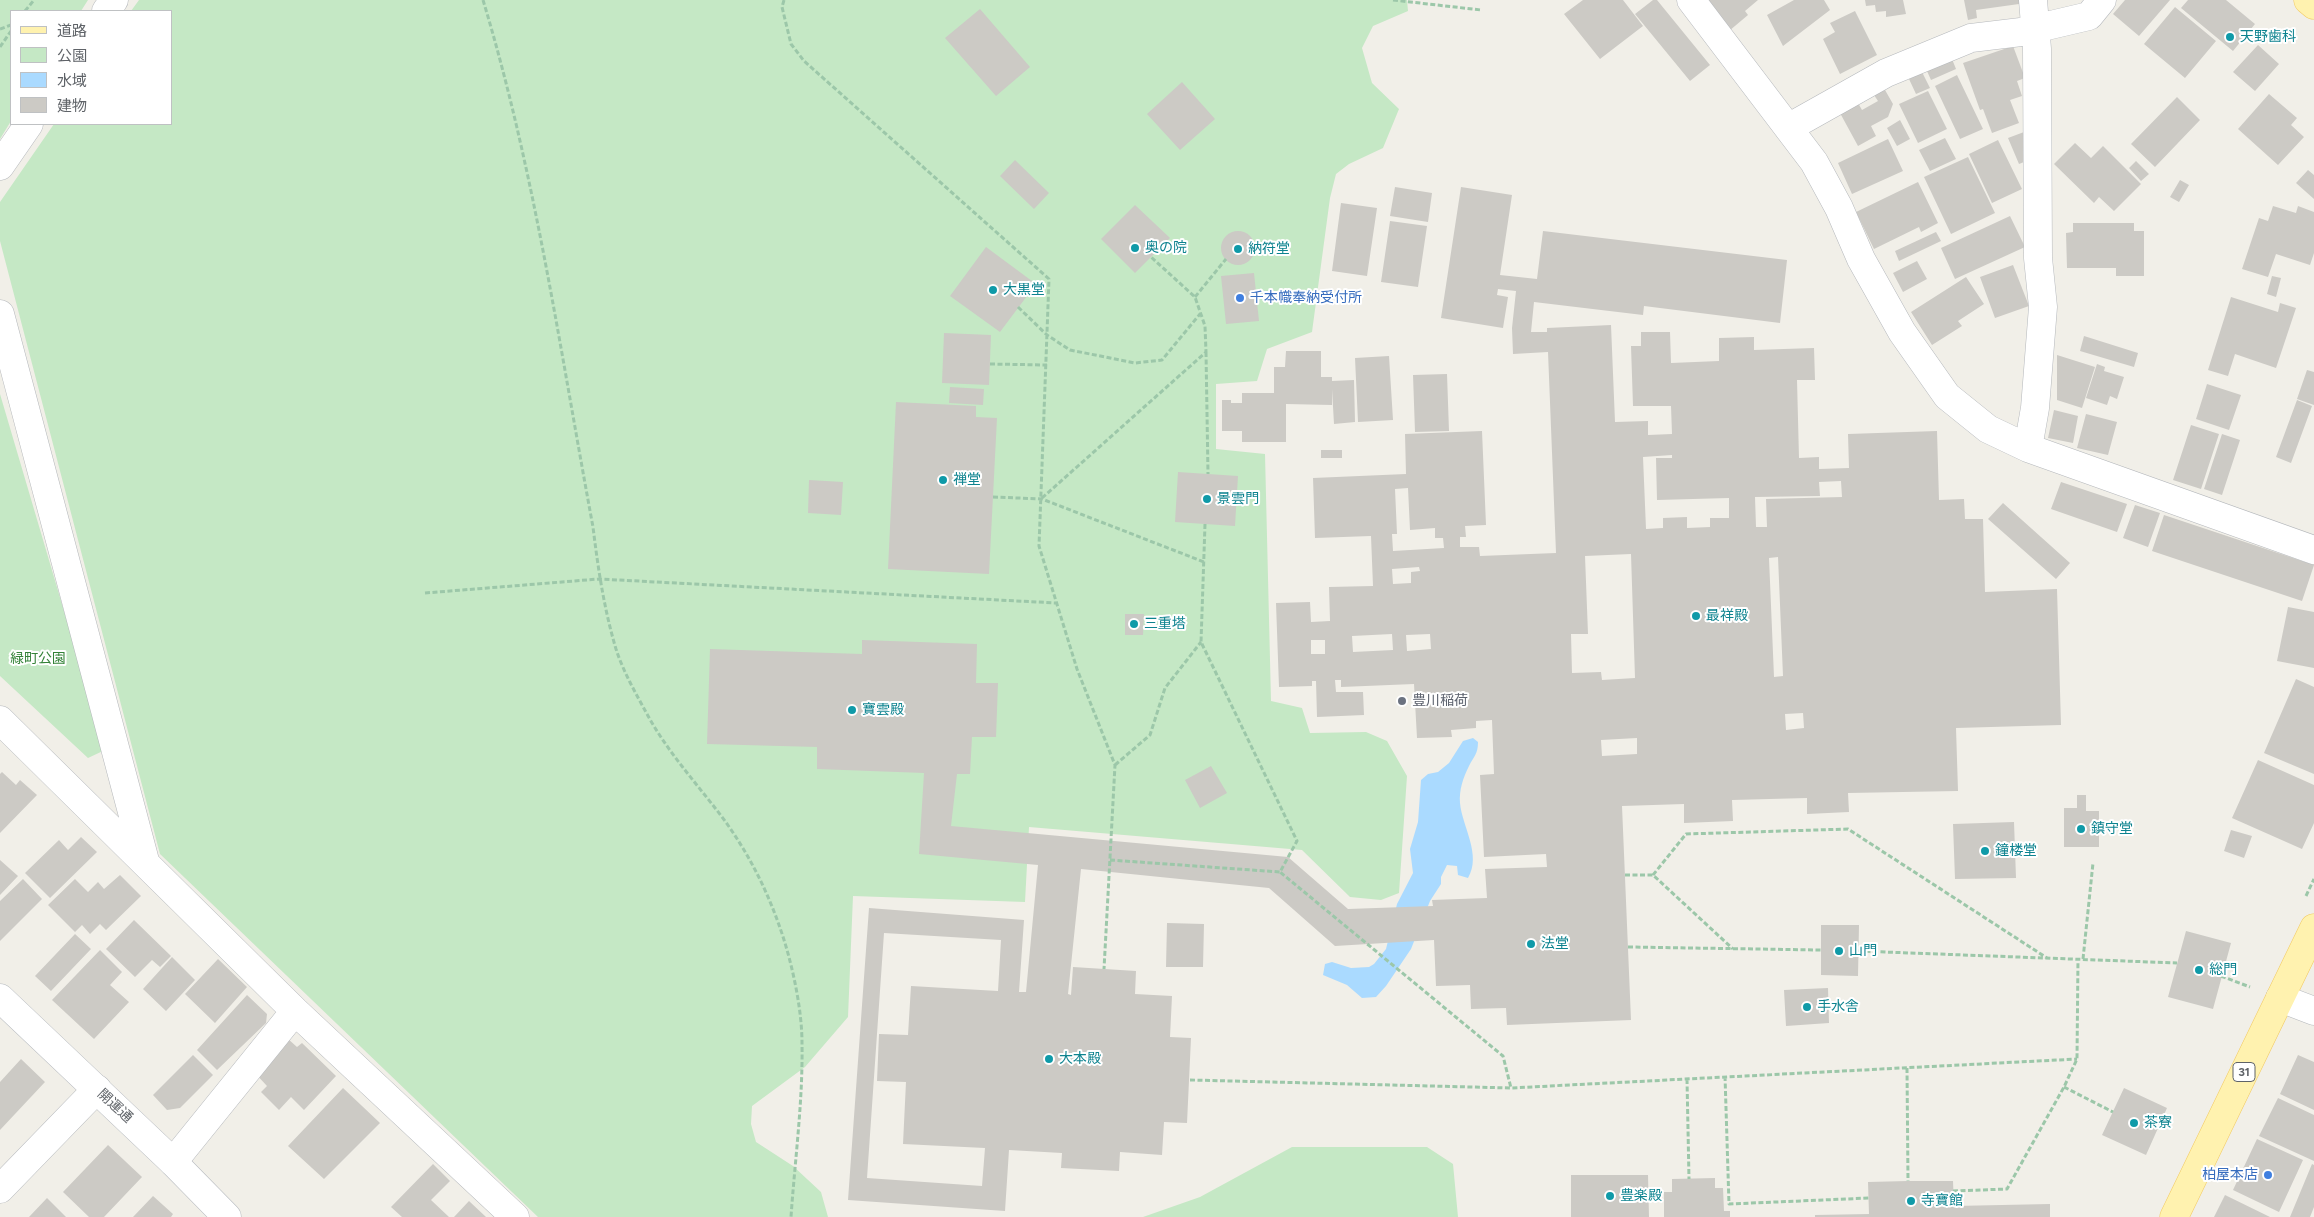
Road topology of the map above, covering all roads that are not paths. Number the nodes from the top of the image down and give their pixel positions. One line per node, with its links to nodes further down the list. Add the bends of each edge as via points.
1 (1691, 0): 8 (street)
2 (2033, 0): 6 (street)
3 (2102, 0): 6 (street, via 2089,16)
4 (2308, 0): 5 (main road)
5 (2314, 5)
6 (2036, 29): 8 (street, via 1970,38 1886,73); 11 (street, via 2038,258 2043,308 2036,408)
7 (28, 125): 9 (street)
8 (1788, 128): 11 (street, via 1814,162 1861,259 1902,332 1947,396 1988,429)
9 (0, 166)
10 (0, 314): 14 (street)
11 (2028, 448): 12 (street)
12 (2314, 550)
13 (0, 720): 14 (street)
14 (145, 863): 18 (street)
15 (2314, 928): 17 (main road, 31)
16 (0, 998): 20 (street, 開運通)
17 (2280, 998): 19 (street); 25 (main road, 31)
18 (295, 1011): 21 (street); 24 (street)
19 (2314, 1011)
20 (97, 1089): 21 (street, 開運通); 22 (street)
21 (173, 1162): 23 (street, 開運通)
22 (0, 1189)
23 (227, 1217)
24 (515, 1217)
25 (2174, 1217)

